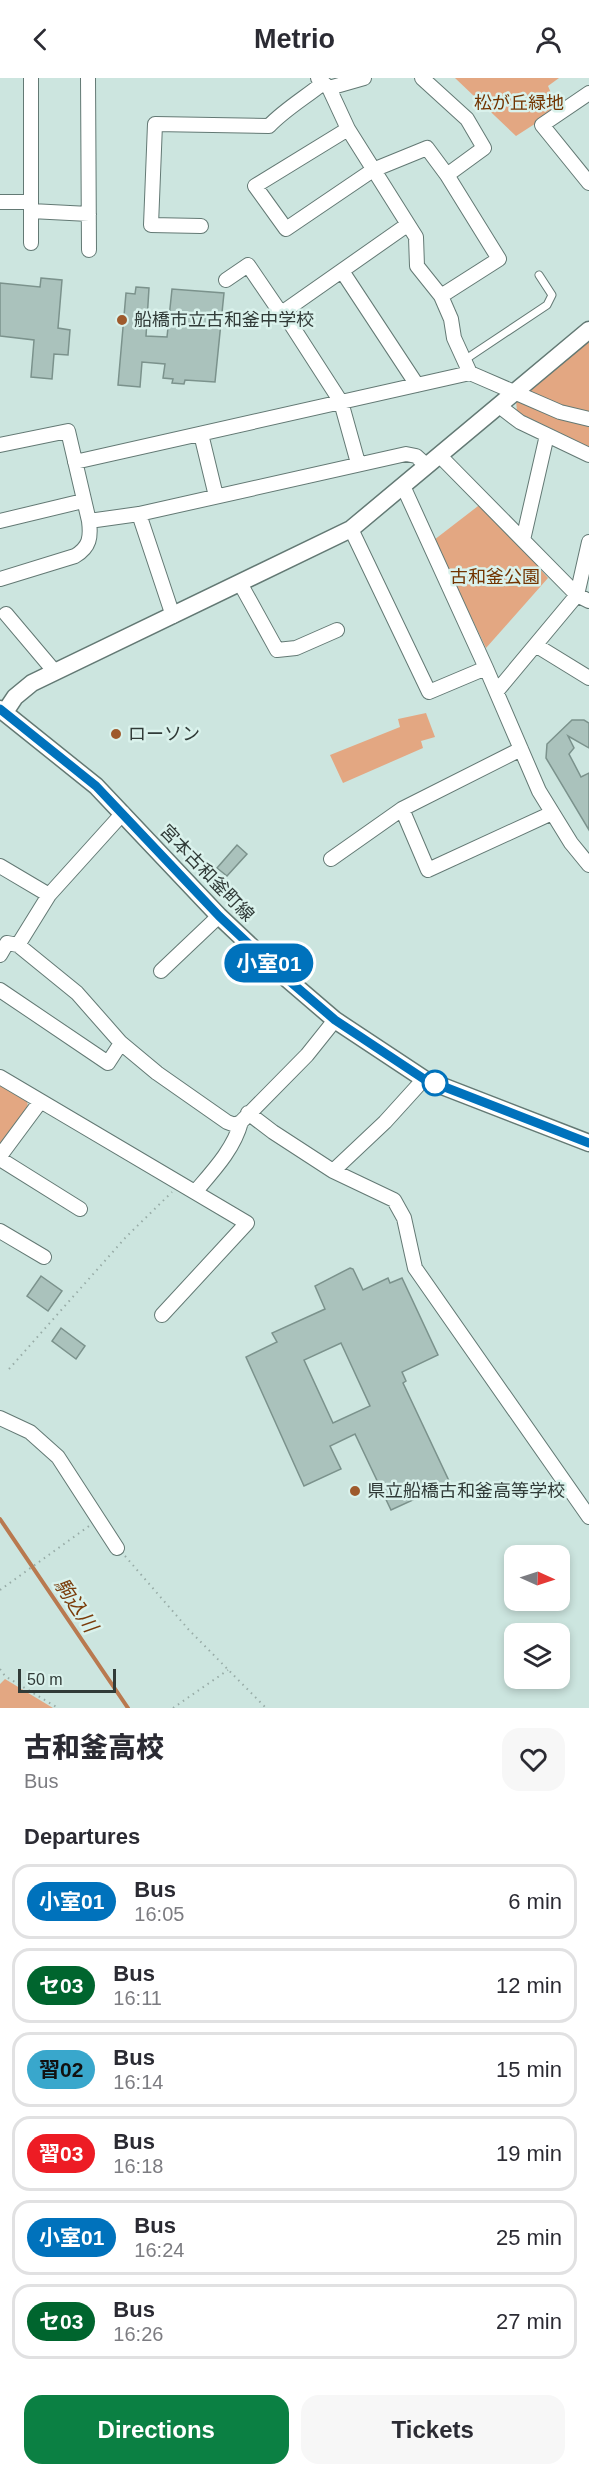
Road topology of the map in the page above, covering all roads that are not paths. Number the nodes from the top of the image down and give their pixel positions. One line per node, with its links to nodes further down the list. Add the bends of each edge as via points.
1 (31, 78): 12 (street)
2 (87, 78): 13 (street)
3 (364, 78): 5 (street)
4 (422, 78): 9 (street, via 467,119 484,148)
5 (323, 83): 7 (street); 15 (street, via 269,126 155,124 151,225)
6 (589, 93): 10 (street, via 542,125)
7 (348, 129): 8 (street); 8 (street, via 255,186 286,229)
8 (373, 170): 9 (street, via 427,148); 14 (street)
9 (447, 175): 21 (street, via 499,259)
10 (589, 183)
11 (0, 202): 12 (street)
12 (31, 206): 13 (street); 16 (street)
13 (88, 214): 17 (street)
14 (407, 225): 18 (street); 21 (street, via 417,237 417,266)
15 (201, 226)
16 (31, 243)
17 (89, 250)
18 (342, 271): 22 (street); 25 (street)
19 (539, 275): 24 (lane, via 552,295 547,305)
20 (226, 280): 22 (street, via 248,265)
21 (441, 296): 24 (street)
22 (283, 312): 27 (street)
23 (589, 330): 26 (street)
24 (467, 367): 25 (street); 26 (street)
25 (417, 385): 27 (street)
26 (515, 392): 28 (street); 29 (street, via 561,412)
27 (341, 402): 30 (street); 36 (street)
28 (499, 406): 31 (street); 34 (street)
29 (589, 419)
30 (201, 434): 35 (street); 38 (street)
31 (547, 435): 33 (street); 44 (street)
32 (0, 445): 35 (street, via 68,431)
33 (589, 454)
34 (433, 461): 36 (street, via 406,454); 37 (street); 44 (street)
35 (75, 462): 39 (street)
36 (358, 463): 38 (street)
37 (403, 486): 43 (street); 53 (street)
38 (216, 496): 40 (street)
39 (83, 501): 41 (street); 42 (street)
40 (139, 514): 42 (street); 50 (street)
41 (0, 521)
42 (89, 521): 46 (street, via 91,534 84,550 75,556)
43 (351, 529): 47 (street); 53 (street, via 429,692)
44 (523, 540): 48 (street)
45 (589, 542): 48 (street)
46 (0, 579)
47 (240, 583): 50 (street); 51 (street, via 277,650 296,648)
48 (583, 598): 52 (street)
49 (6, 614): 54 (street)
50 (174, 616): 54 (street)
51 (337, 630)
52 (537, 646): 55 (street); 56 (street)
53 (486, 668): 56 (street)
54 (55, 672): 57 (street, via 24,689)
55 (589, 678)
56 (496, 691): 58 (street)
57 (3, 710): 60 (street, 宮本古和釜町線)
58 (521, 749): 59 (street); 61 (street)
59 (402, 809): 61 (street, via 428,870); 62 (street)
60 (123, 813): 65 (street); 66 (street, 宮本古和釜町線)
61 (552, 813): 63 (street)
62 (330, 858)
63 (589, 865)
64 (0, 866): 65 (street)
65 (49, 895): 67 (street)
66 (219, 916): 69 (street); 71 (street, 宮本古和釜町線)
67 (18, 945): 68 (street, via 7,944); 72 (street, via 77,993)
68 (0, 955)
69 (161, 971)
70 (0, 990): 72 (street, via 108,1063)
71 (335, 1020): 74 (street, 宮本古和釜町線); 76 (street, via 307,1055)
72 (122, 1043): 76 (street, via 156,1074 227,1122 235,1125)
73 (0, 1077): 75 (street)
74 (424, 1079): 77 (street, 宮本古和釜町線); 79 (street)
75 (40, 1102): 78 (street); 80 (street)
76 (244, 1117): 79 (street); 80 (street, via 216,1168)
77 (589, 1143)
78 (0, 1158): 81 (street)
79 (333, 1171): 86 (street, via 393,1200 400,1208 416,1268)
80 (195, 1192): 84 (street, via 247,1223)
81 (80, 1209)
82 (0, 1231): 83 (street)
83 (44, 1257)
84 (162, 1315)
85 (0, 1418): 87 (street, via 30,1432 58,1457)
86 (589, 1516)
87 (117, 1548)

